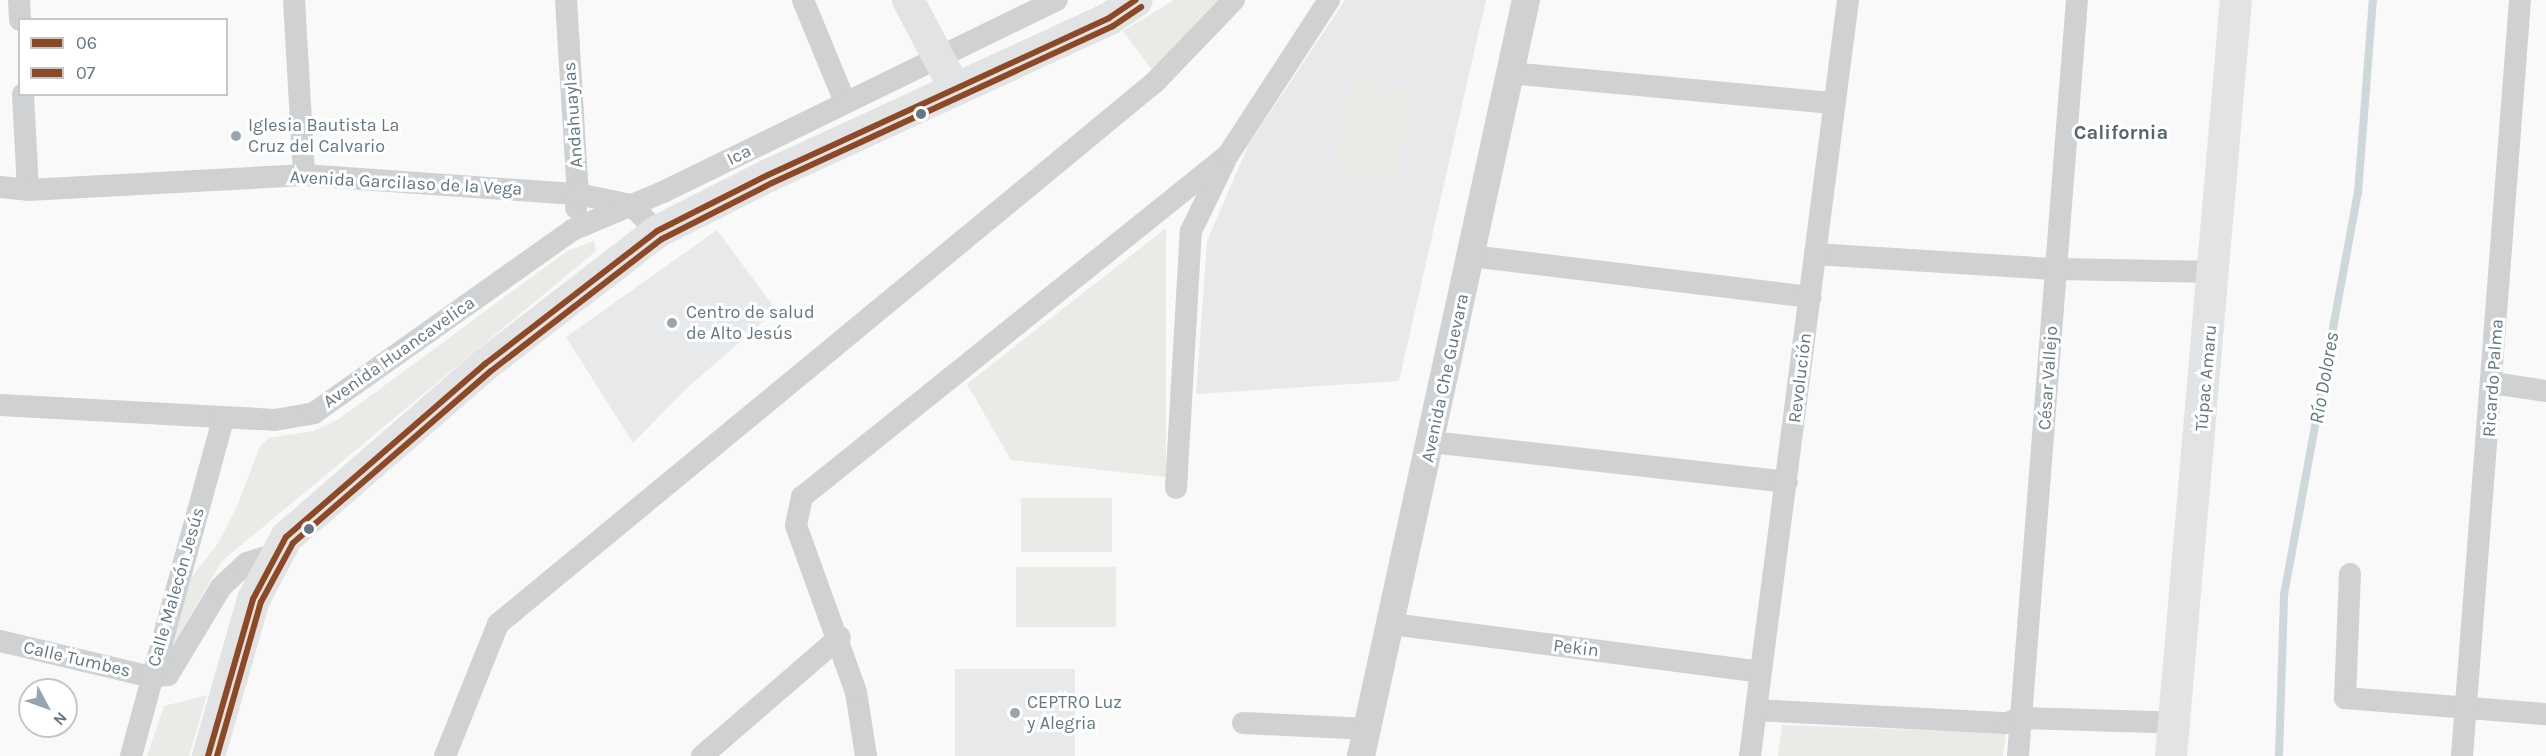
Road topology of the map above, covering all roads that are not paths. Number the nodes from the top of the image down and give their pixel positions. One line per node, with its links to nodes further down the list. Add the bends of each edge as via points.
1 (19, 0): 16 (street)
2 (294, 0): 24 (street)
3 (566, 0): 27 (street, Andahuaylas)
4 (803, 0): 21 (street)
5 (908, 0): 17 (main road)
6 (1057, 0): 17 (street, Ica)
7 (1136, 0): 15 (main road)
8 (1234, 0): 59 (street, via 1155,82 498,624)
9 (1329, 0): 23 (street)
10 (1526, 0): 18 (street, Avenida Che Guevara)
11 (1848, 0): 22 (street, Revolución)
12 (2077, 0): 33 (street, César Vallejo)
13 (2236, 0): 34 (main road, Túpac Amaru)
14 (2520, 0): 36 (street, Ricardo Palma)
15 (1104, 9): 19 (main road)
16 (20, 18)
17 (941, 58): 19 (main road); 21 (street, Ica)
18 (1509, 73): 22 (street); 32 (street, Avenida Che Guevara)
19 (954, 87): 30 (main road)
20 (23, 96): 26 (street)
21 (845, 102): 28 (street, Ica)
22 (1835, 103): 31 (street, Revolución)
23 (1228, 154): 42 (street, via 1191,231); 46 (street, via 802,497 796,525)
24 (304, 175): 26 (street, Avenida Garcilaso de la Vega); 27 (street, Avenida Garcilaso de la Vega)
25 (0, 187): 26 (street, Avenida Garcilaso de la Vega)
26 (28, 190)
27 (578, 194): 28 (street, Avenida Garcilaso de la Vega); 29 (street, Andahuaylas)
28 (631, 205): 29 (street, Avenida Huancavelica); 30 (street)
29 (572, 230): 39 (street, Avenida Huancavelica, via 314,413 275,420)
30 (657, 231): 43 (main road, via 485,364 316,507)
31 (1815, 254): 33 (street); 35 (street, Revolución)
32 (1471, 256): 35 (street); 40 (street, Avenida Che Guevara)
33 (2056, 269): 34 (street); 53 (street, César Vallejo)
34 (2215, 272): 55 (main road, Túpac Amaru)
35 (1811, 297): 41 (street, Revolución)
36 (2493, 382): 37 (street); 51 (street, Ricardo Palma)
37 (2546, 391)
38 (0, 405): 39 (street, Avenida Huancavelica)
39 (223, 419): 49 (street, Calle Malecón Jesús)
40 (1431, 442): 41 (street); 45 (street, Avenida Che Guevara)
41 (1787, 482): 48 (street, Revolución)
42 (1176, 488)
43 (274, 554): 49 (street, Calle Tumbes, via 247,563 222,587 168,675); 58 (main road, via 253,600)
44 (2350, 574): 51 (street, via 2345,698)
45 (1392, 624): 48 (street, Pekin); 56 (street, Avenida Che Guevara)
46 (840, 637): 60 (street); 61 (street, via 856,692)
47 (0, 641): 49 (street, Calle Tumbes)
48 (1760, 672): 50 (street, Revolución)
49 (152, 676): 57 (street, Calle Malecón Jesús, via 152,691)
50 (1756, 710): 53 (street, via 2007,723); 63 (street, Revolución)
51 (2467, 710): 52 (street); 66 (street, Ricardo Palma)
52 (2546, 714)
53 (2021, 718): 55 (street); 64 (street, César Vallejo)
54 (1243, 723): 56 (street)
55 (2176, 723): 65 (main road, Túpac Amaru)
56 (1369, 729): 62 (street, Avenida Che Guevara)
57 (131, 756)
58 (208, 756)
59 (445, 756)
60 (702, 756)
61 (866, 756)
62 (1361, 756)
63 (1750, 756)
64 (2018, 756)
65 (2171, 756)
66 (2462, 756)

